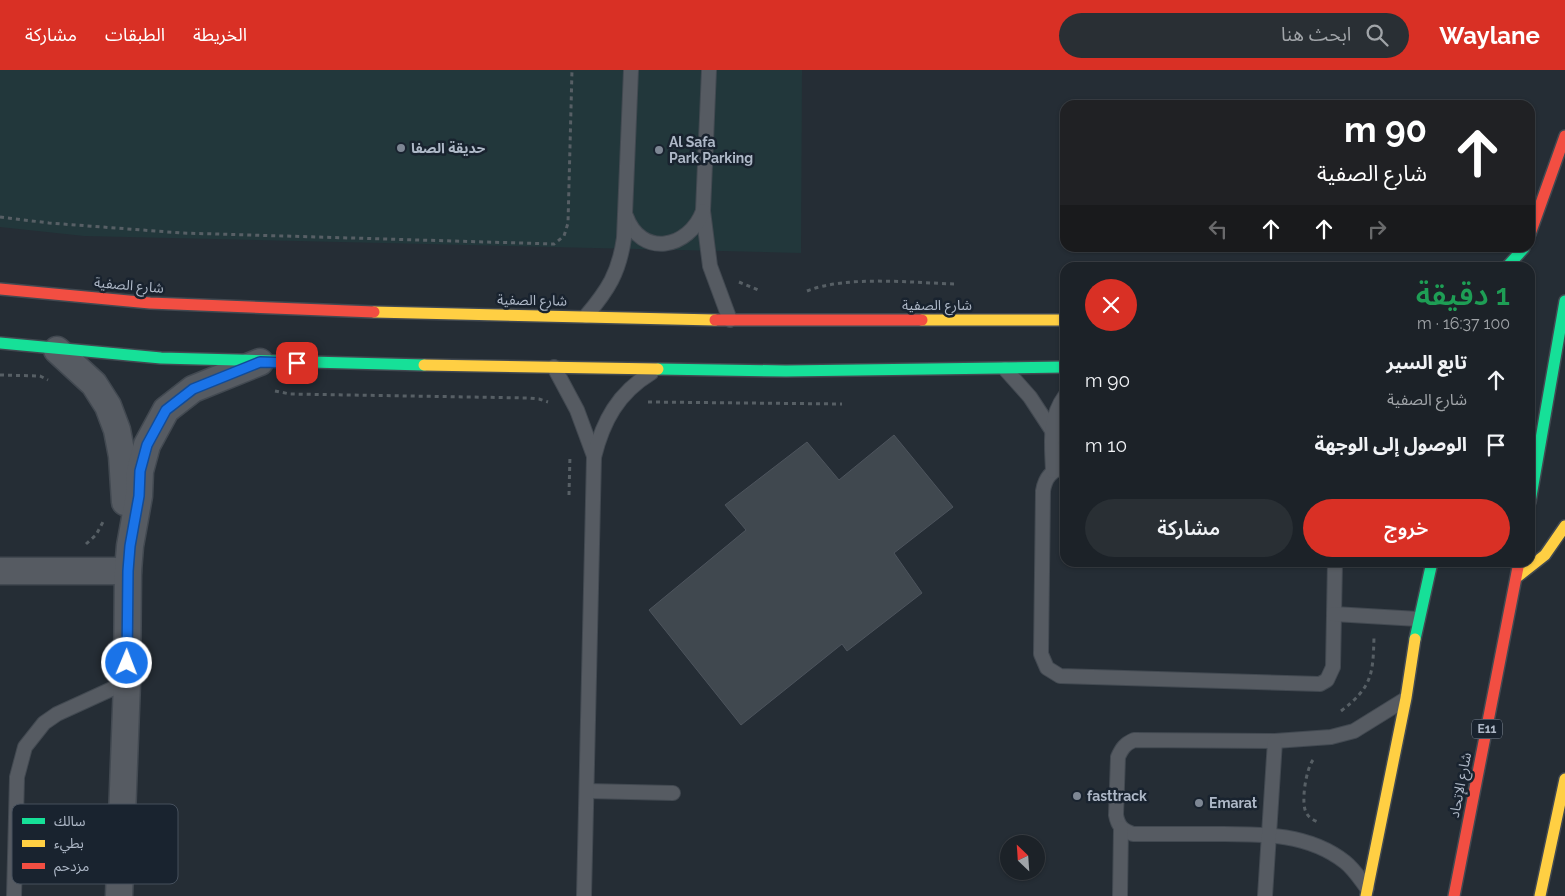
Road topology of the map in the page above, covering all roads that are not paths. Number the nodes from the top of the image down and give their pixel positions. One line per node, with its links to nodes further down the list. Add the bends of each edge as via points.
1 (631, 70): 5 (lane)
2 (709, 70): 4 (lane)
3 (1565, 136): 6 (main road)
4 (703, 211): 5 (lane, via 690,234 665,244 640,238 630,228); 12 (lane, via 710,266)
5 (625, 216): 11 (lane, via 621,260 613,280)
6 (1535, 220)
7 (1520, 252): 8 (main road)
8 (1511, 262)
9 (0, 290): 11 (main road, شارع الصفية, via 150,303 297,310)
10 (1565, 301): 25 (main road)
11 (586, 316): 12 (main road, شارع الصفية)
12 (730, 320): 13 (main road, شارع الصفية)
13 (1060, 320)
14 (0, 344): 15 (main road)
15 (57, 350): 16 (main road); 27 (street, via 94,384 108,406 117,430 122,456)
16 (260, 362): 17 (main road); 27 (street, via 193,389 166,410 147,445 140,471)
17 (554, 367): 19 (main road); 23 (lane, via 577,410)
18 (1060, 367): 20 (main road)
19 (658, 368): 20 (main road, via 786,371); 23 (lane, via 622,396 605,421)
20 (1003, 368): 22 (lane, via 1030,397)
21 (1060, 406): 22 (lane)
22 (1051, 429): 24 (lane)
23 (594, 457): 41 (lane)
24 (1059, 469): 35 (lane, via 1044,483 1043,491 1041,654 1053,673 1067,677 1320,684 1327,680 1333,667)
25 (1535, 473)
26 (1565, 526): 28 (main road, via 1554,547)
27 (129, 559): 33 (street); 37 (street)
28 (1535, 565)
29 (1334, 567): 35 (lane)
30 (1431, 567): 36 (main road)
31 (1518, 567): 34 (main road, شارع الإتحاد / E11)
32 (1531, 567): 34 (main road)
33 (0, 571)
34 (1517, 576): 51 (main road, شارع الإتحاد / E11)
35 (1334, 614): 36 (lane)
36 (1418, 619): 38 (main road)
37 (127, 682): 43 (lane, via 44,723 25,747 17,777); 44 (street)
38 (1406, 698): 39 (lane, via 1354,731); 47 (main road)
39 (1275, 741): 45 (lane, via 1142,740 1126,744 1118,758 1116,815); 46 (lane)
40 (1565, 779): 52 (main road)
41 (587, 791): 42 (lane); 48 (lane)
42 (673, 793)
43 (16, 804)
44 (122, 804)
45 (1121, 828): 46 (lane, via 1133,834); 49 (lane)
46 (1269, 834): 47 (lane, via 1316,846 1345,862 1356,873); 50 (lane)
47 (1367, 893)
48 (584, 896)
49 (1120, 896)
50 (1266, 896)
51 (1454, 896)
52 (1540, 896)

